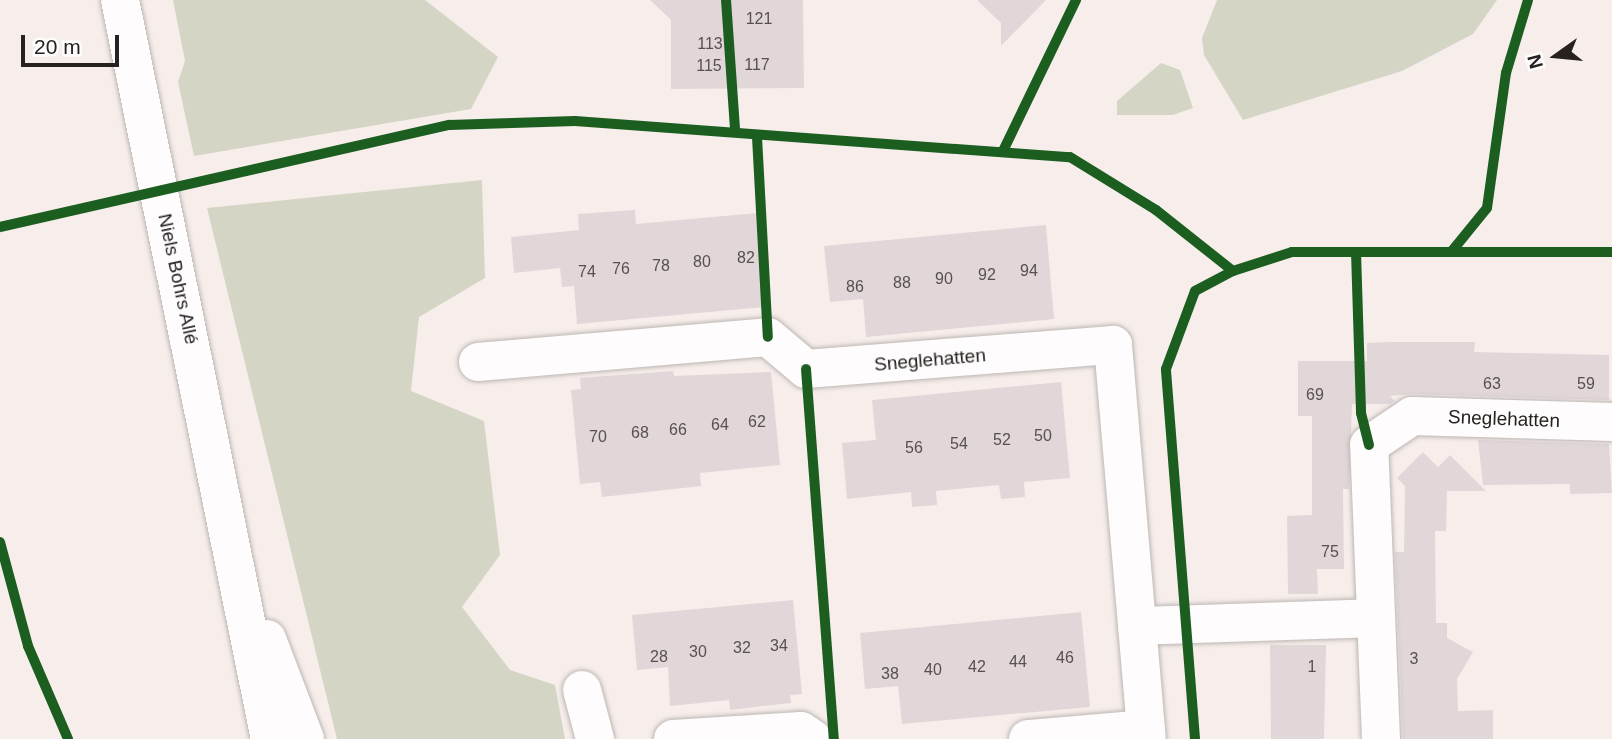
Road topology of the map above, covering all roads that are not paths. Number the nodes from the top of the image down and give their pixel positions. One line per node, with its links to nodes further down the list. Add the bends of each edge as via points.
1 (120, 0): 4 (street, Niels Bohrs Allé)
2 (478, 362): 6 (street, Sneglehatten, via 768,337 806,369 1114,345)
3 (1612, 422): 5 (street, Sneglehatten, via 1412,416 1369,444)
4 (236, 558): 9 (street, Niels Bohrs Allé); 10 (street, Niels Bohrs Allé)
5 (1375, 618): 6 (street); 15 (street, Sneglehatten)
6 (1137, 626): 8 (street, Sneglehatten)
7 (582, 690): 11 (street)
8 (1147, 734): 14 (street, Sneglehatten)
9 (270, 739)
10 (305, 739)
11 (595, 739)
12 (673, 739): 13 (street, via 802,731)
13 (813, 739)
14 (1027, 739)
15 (1381, 739)

